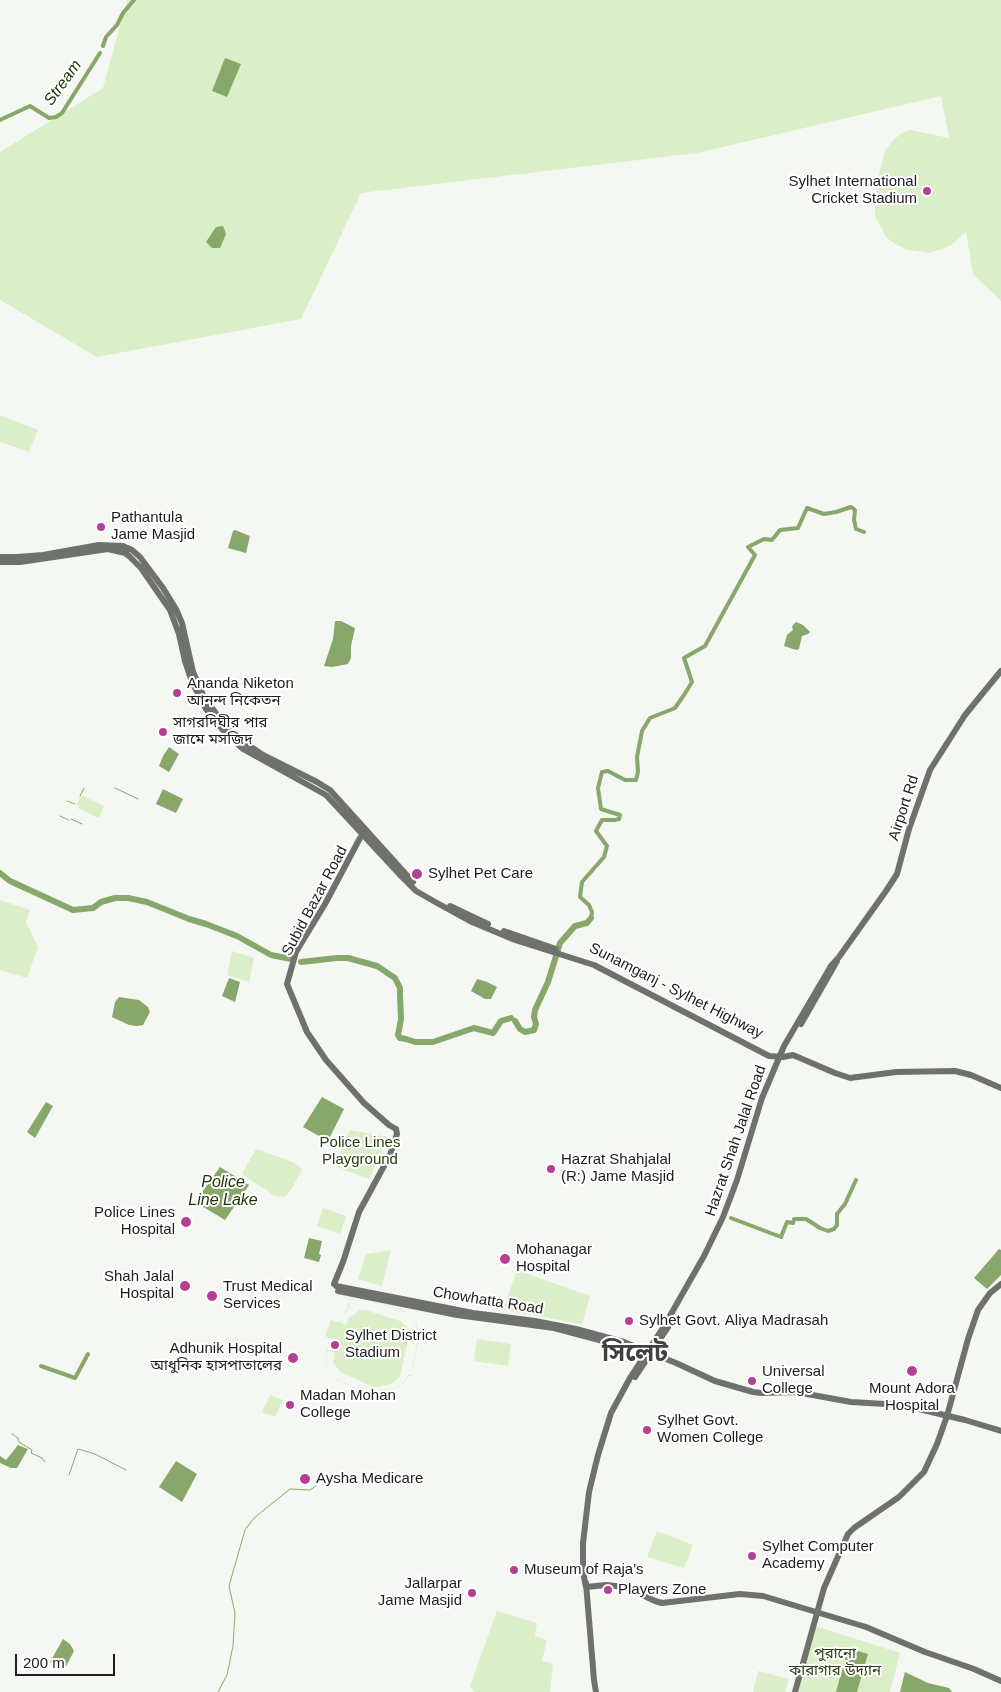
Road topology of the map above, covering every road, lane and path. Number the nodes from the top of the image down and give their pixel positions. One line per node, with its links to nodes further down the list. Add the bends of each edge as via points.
1 (63, 554): 2 (main road, Sunamganj - Sylhet Highway); 3 (main road, Sunamganj - Sylhet Highway, via 20,562); 5 (main road, Sunamganj - Sylhet Highway, via 108,550 129,556 170,610 192,682 206,709 223,730 243,749 326,795); 6 (main road, Sunamganj - Sylhet Highway, via 99,545 123,546 132,550 176,609 196,680 232,734 263,755 330,790 423,893)
2 (0, 557)
3 (0, 562)
4 (1001, 671): 7 (main road, Airport Rd, via 965,714 930,770 897,874 838,957)
5 (363, 835): 6 (main road, Sunamganj - Sylhet Highway, via 401,876 426,897 472,922 515,940); 10 (main road, Subid Bazar Road, via 296,952 287,984 307,1032 326,1060 364,1103 396,1129 358,1204)
6 (551, 950): 7 (main road, Sunamganj - Sylhet Highway, via 603,965)
7 (781, 1057): 8 (main road, Sunamganj - Sylhet Highway, via 793,1055 850,1078 896,1072 955,1072); 11 (main road, Hazrat Shah Jalal Road, via 726,1218 699,1272)
8 (1001, 1088)
9 (1001, 1284): 12 (main road, via 978,1310)
10 (335, 1287): 11 (main road, Chowhatta Road, via 472,1318 535,1323)
11 (649, 1351): 12 (main road, Chowhatta Road, via 715,1381 761,1394 796,1392 851,1402 902,1405); 14 (main road, Hazrat Shah Jalal Road, via 613,1414 601,1456 586,1543)
12 (947, 1416): 13 (main road, Chowhatta Road); 15 (main road, via 924,1472 899,1497 848,1534)
13 (1001, 1431)
14 (586, 1587): 15 (main road, via 625,1587 662,1603 753,1595); 17 (main road, Hazrat Shah Jalal Road)
15 (816, 1612): 16 (main road, via 866,1627); 18 (main road)
16 (1001, 1681)
17 (596, 1692)
18 (795, 1692)

